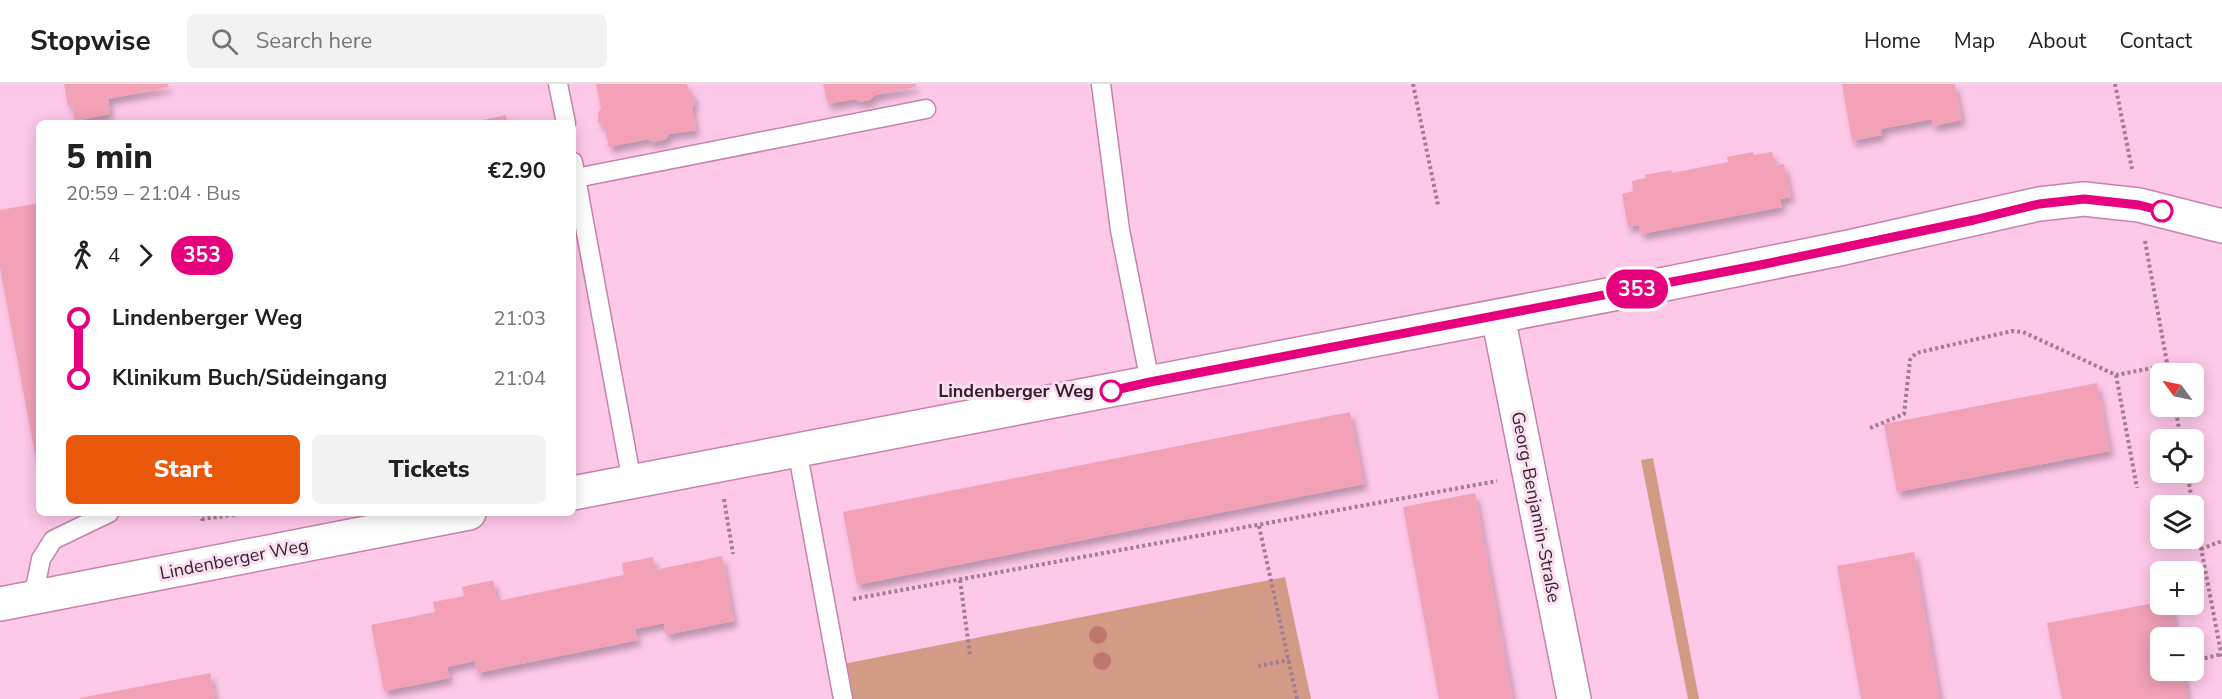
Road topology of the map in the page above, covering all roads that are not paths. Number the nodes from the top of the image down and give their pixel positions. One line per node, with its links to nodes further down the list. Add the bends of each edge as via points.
1 (558, 84): 4 (lane)
2 (1101, 84): 9 (lane, via 1120,230)
3 (926, 109): 5 (lane)
4 (565, 120)
5 (576, 170)
6 (576, 175): 11 (lane)
7 (2222, 226): 8 (street, via 2139,205 2084,199 2039,204 1844,248)
8 (1498, 316): 9 (street); 18 (street, Georg-Benjamin-Straße)
9 (1150, 382): 10 (street)
10 (797, 449): 11 (street); 17 (lane)
11 (632, 482): 12 (street)
12 (576, 492)
13 (103, 516): 15 (lane, via 53,540 41,559)
14 (454, 516): 15 (street, Lindenberger Weg)
15 (33, 598): 16 (street, Lindenberger Weg)
16 (0, 604)
17 (843, 699)
18 (1574, 699)

